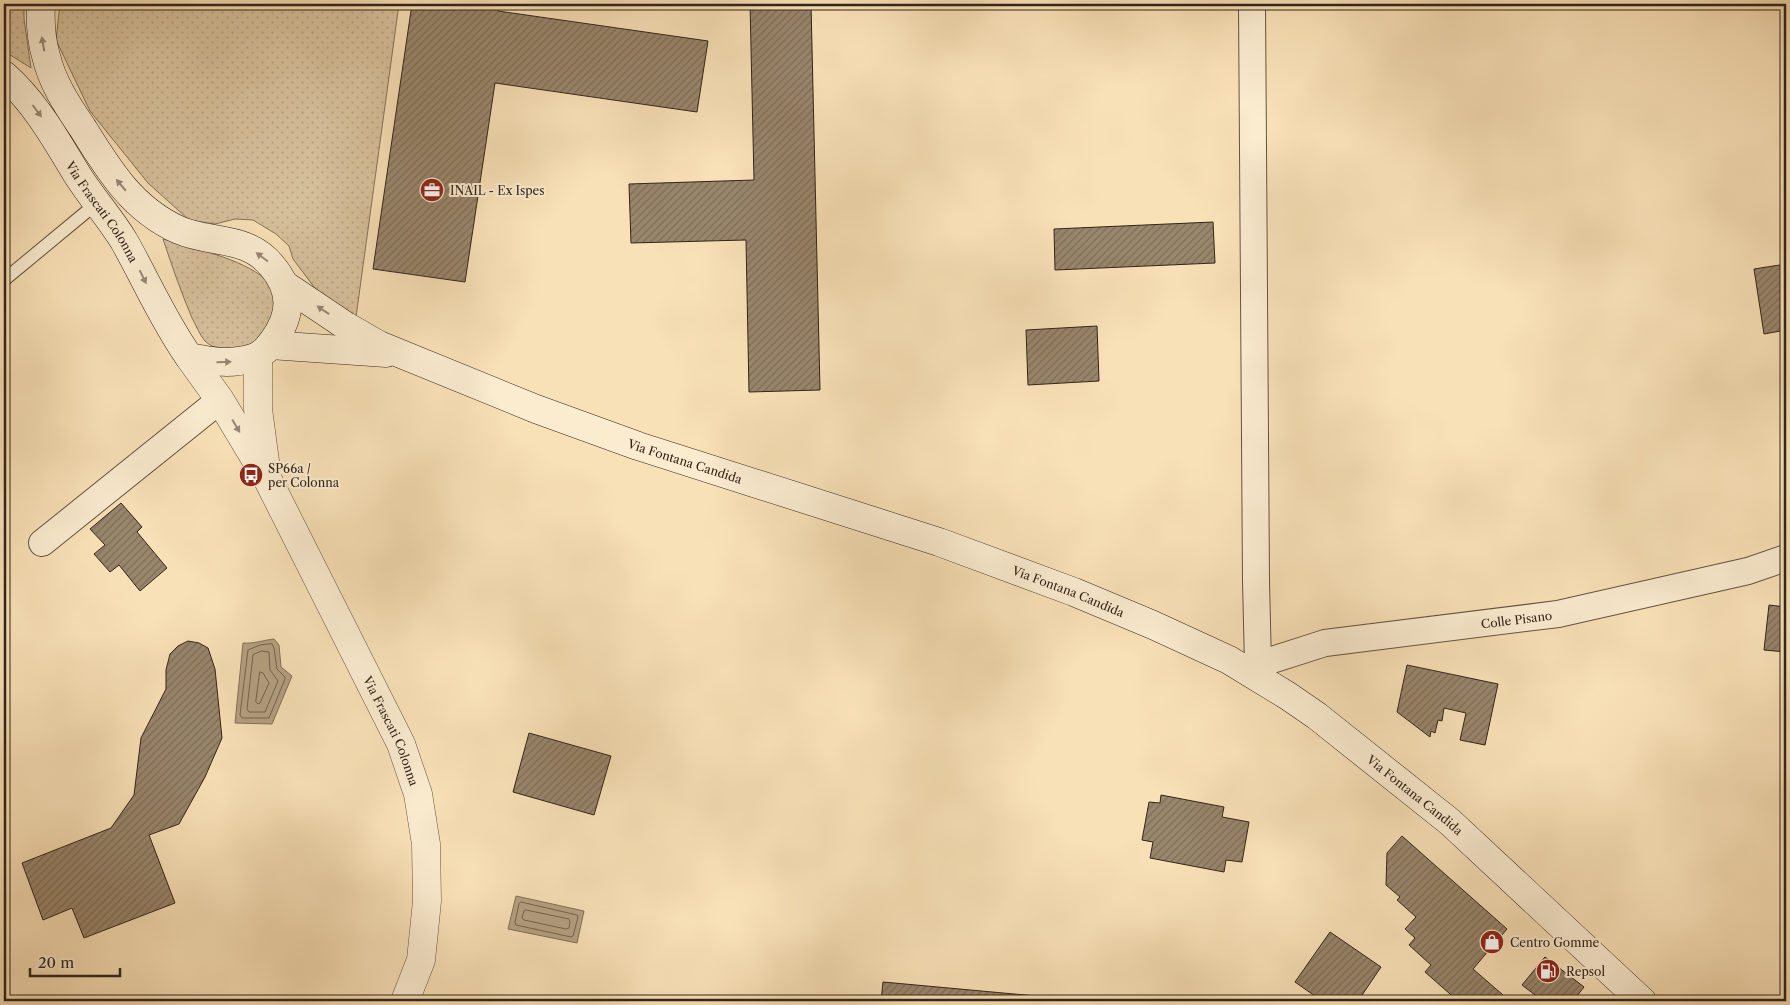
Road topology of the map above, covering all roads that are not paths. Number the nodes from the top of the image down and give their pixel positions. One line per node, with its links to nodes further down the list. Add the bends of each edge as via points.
1 (41, 4): 6 (main road, one-way to 1, via 260,254 231,241 190,234 169,225 151,214 122,187 57,87 46,57)
2 (1252, 4): 14 (street, via 1256,581)
3 (4, 75): 4 (main road, Via Frascati Colonna, one-way to 4, via 35,108)
4 (97, 203): 5 (lane); 9 (main road, Via Frascati Colonna, one-way to 9, via 123,240 160,311)
5 (4, 280)
6 (284, 285): 7 (main road, via 288,308 286,316 280,331); 8 (main road, Via Fontana Candida, one-way to 6, via 354,330)
7 (264, 350): 8 (main road, Via Fontana Candida); 9 (main road, one-way to 7, via 228,363); 11 (main road, Via Frascati Colonna, via 258,409)
8 (398, 353): 14 (main road, Via Fontana Candida, via 596,431 940,542 1074,592)
9 (189, 357): 10 (main road, Via Frascati Colonna)
10 (220, 400): 11 (main road, Via Frascati Colonna, one-way to 11); 12 (street)
11 (268, 480): 15 (main road, Via Frascati Colonna, via 401,744 418,794 426,844 427,901)
12 (42, 543)
13 (1786, 558): 14 (street, Colle Pisano, via 1748,571 1558,614 1325,643)
14 (1251, 667): 18 (main road, Via Fontana Candida, via 1450,822)
15 (420, 960): 16 (main road, Via Frascati Colonna); 17 (street)
16 (405, 1001)
17 (413, 1001)
18 (1642, 1001)

